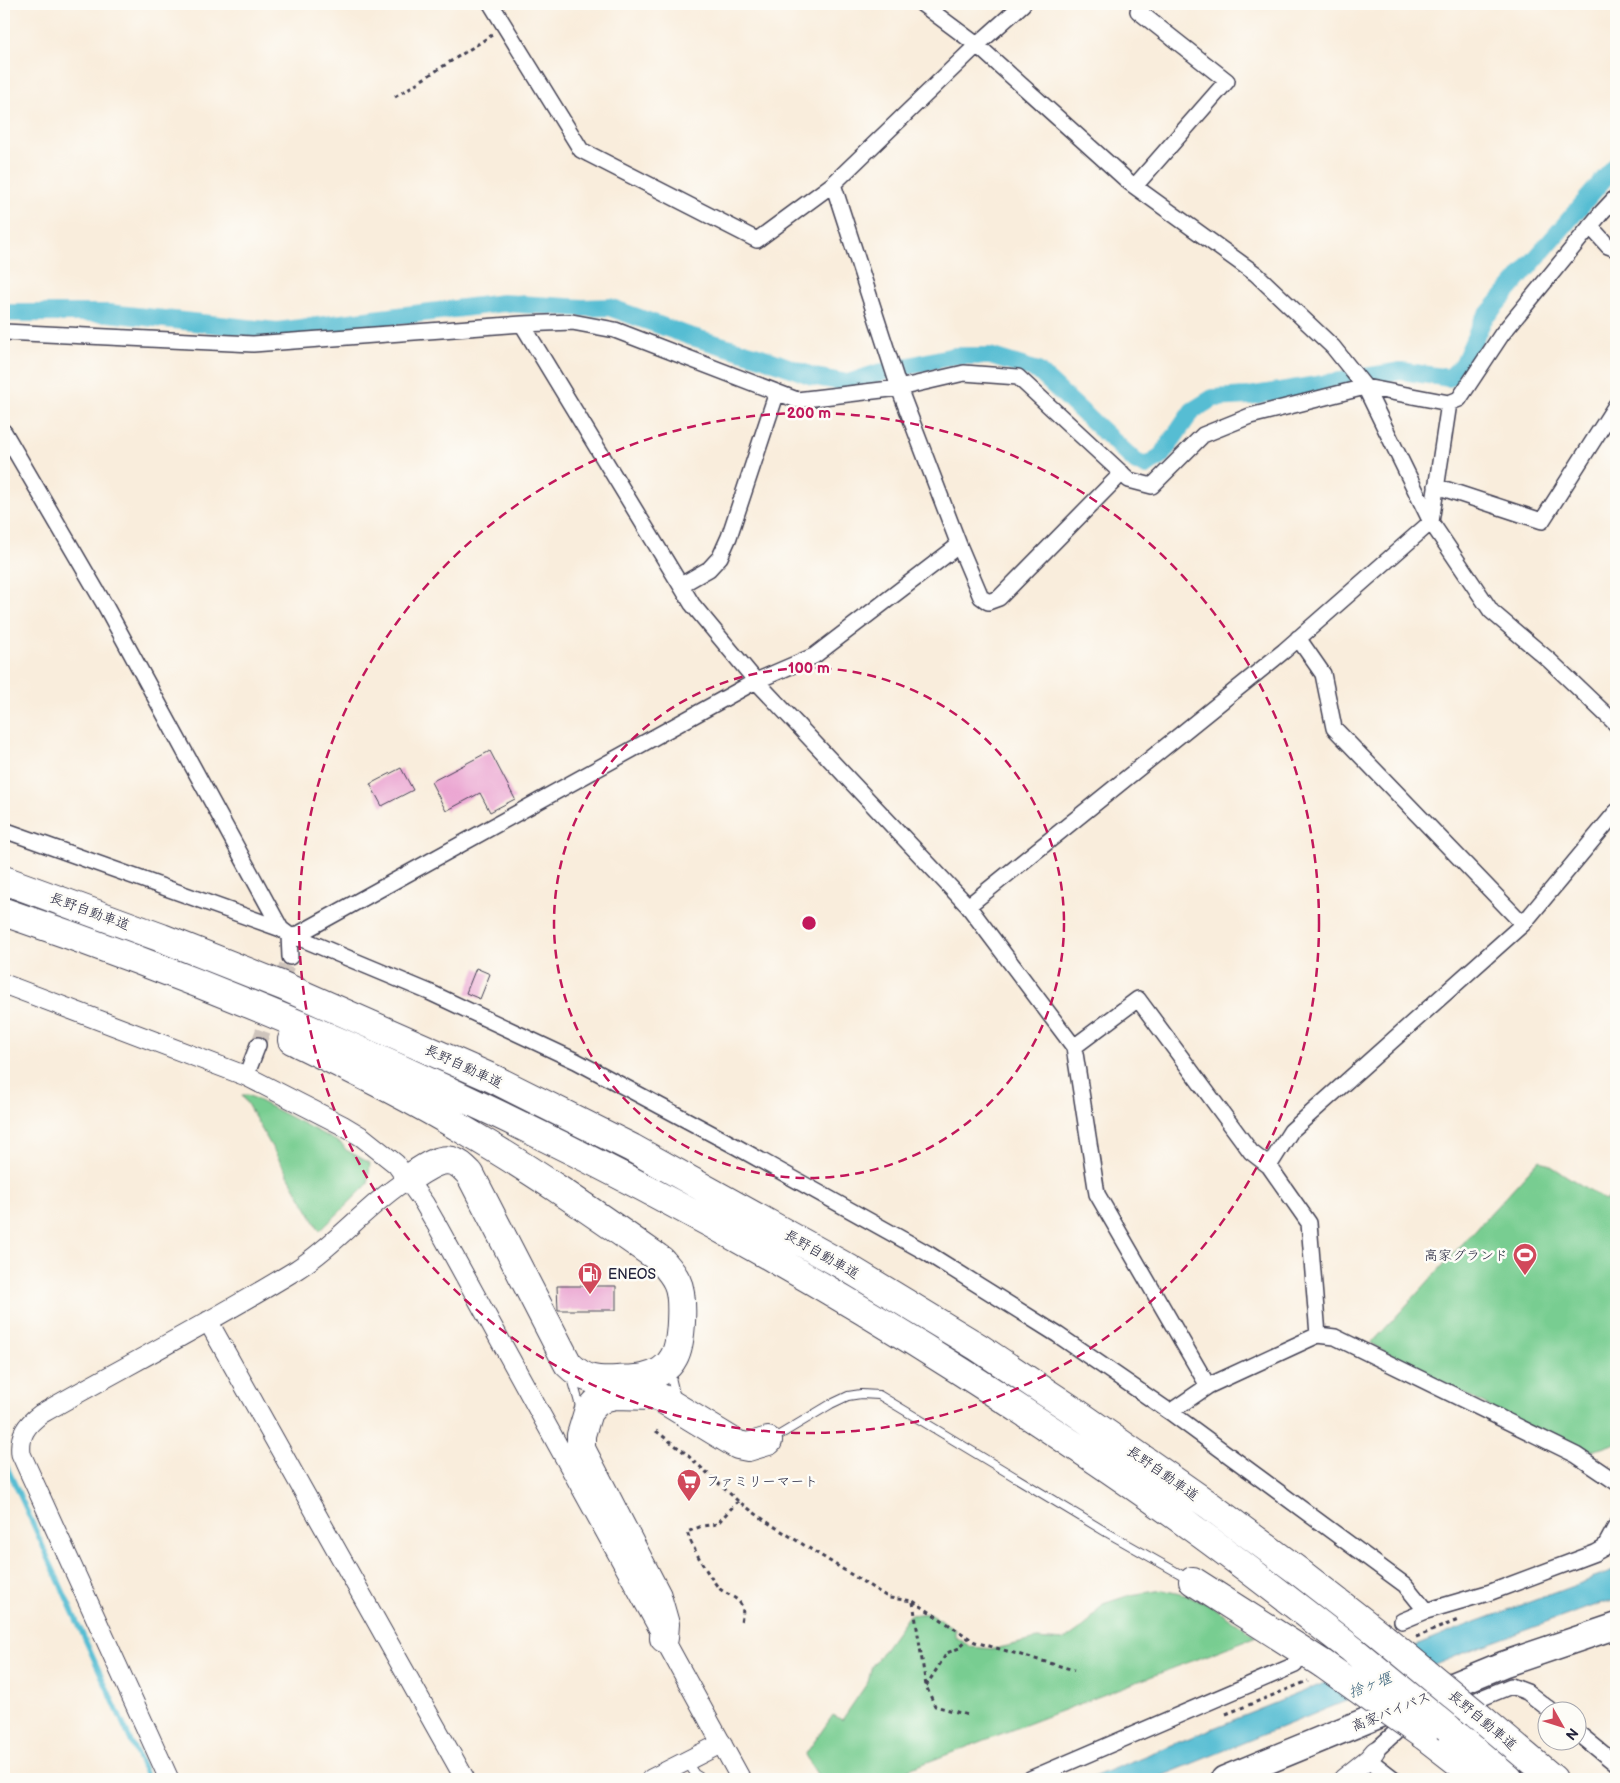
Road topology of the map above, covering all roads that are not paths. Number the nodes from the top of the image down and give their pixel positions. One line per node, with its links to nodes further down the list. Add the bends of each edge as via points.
1 (492, 4): 6 (street, via 581,150 758,240)
2 (922, 4): 5 (street)
3 (1023, 4): 5 (street)
4 (1144, 4): 7 (street, via 1138,11 1227,80)
5 (978, 45): 6 (street); 7 (street)
6 (833, 184): 14 (street)
7 (1134, 186): 13 (street, via 1256,274 1333,347)
8 (1616, 197): 9 (street)
9 (1590, 226): 10 (street, via 1608,246); 16 (street, via 1502,334 1459,399)
10 (1616, 249)
11 (522, 324): 12 (street, via 254,344); 15 (street, via 572,322 615,330); 23 (street)
12 (4, 332)
13 (1365, 387): 16 (street); 19 (street, via 1250,416 1203,435 1152,486 1129,480); 21 (street)
14 (899, 388): 15 (street, via 797,400); 19 (street, via 964,373 1018,377); 22 (street)
15 (777, 392): 23 (street, via 720,557 709,569)
16 (1448, 403): 20 (street)
17 (1616, 405): 20 (street, via 1542,521)
18 (4, 432): 33 (street)
19 (1122, 474): 22 (street, via 999,598 988,602 981,597)
20 (1436, 486): 21 (street)
21 (1431, 522): 24 (street); 26 (street, via 1491,611)
22 (959, 545): 25 (street, via 814,656)
23 (681, 584): 25 (street, via 692,604)
24 (1298, 638): 30 (street); 32 (street, via 1323,674 1334,728)
25 (756, 681): 30 (street); 33 (street)
26 (1616, 724)
27 (1616, 812): 32 (street)
28 (4, 830): 33 (street)
29 (4, 880): 55 (highway, 長野自動車道, via 283,986 494,1079 632,1148 848,1268 970,1342)
30 (968, 906): 37 (street)
31 (11, 914): 44 (highway, via 143,979 292,1040 377,1083 468,1132 661,1260 678,1283 681,1295 678,1344); 59 (highway, 長野自動車道, bridge, via 152,965 386,1062 616,1173 830,1292 1059,1435 1193,1528 1354,1652)
32 (1523, 924): 39 (street, via 1291,1131)
33 (288, 933): 34 (street); 47 (street, via 429,992 559,1053 736,1146 927,1253 1058,1335)
34 (290, 957)
35 (4, 984): 38 (street)
36 (258, 1046): 38 (street)
37 (1074, 1046): 39 (street, via 1138,999 1250,1152); 45 (street, via 1097,1194)
38 (246, 1076): 40 (street, via 362,1137 396,1164)
39 (1269, 1166): 42 (street, via 1309,1224)
40 (408, 1179): 41 (street, via 380,1198 351,1227 297,1269); 43 (highway, via 428,1166 444,1161 454,1161 470,1174); 56 (street, via 444,1238)
41 (208, 1321): 65 (street, via 41,1414 29,1423 20,1443 28,1471); 66 (street)
42 (1318, 1335): 45 (street); 50 (street, via 1335,1337 1567,1450)
43 (568, 1364): 44 (highway, via 588,1379 601,1381 651,1377); 48 (lane)
44 (668, 1365): 46 (lane, via 673,1392)
45 (1208, 1386): 47 (street)
46 (683, 1410): 48 (highway, via 653,1396 615,1395 596,1403); 49 (highway, via 738,1445 748,1447)
47 (1170, 1412): 53 (street, via 1405,1585)
48 (583, 1424): 56 (highway, via 581,1449 657,1596 665,1624)
49 (768, 1441): 52 (lane, via 848,1396 879,1395)
50 (1616, 1482)
51 (1616, 1526): 53 (street, via 1604,1548 1594,1553 1491,1592)
52 (1193, 1581): 59 (highway, bridge)
53 (1426, 1611): 55 (street)
54 (1616, 1626): 71 (highway, 高家バイパス, via 1504,1664)
55 (1393, 1630): 76 (highway, 長野自動車道, bridge, via 1476,1714)
56 (664, 1638): 61 (street)
57 (1295, 1665): 70 (street)
58 (1538, 1701): 62 (street, via 1511,1686 1397,1731)
59 (1435, 1731): 74 (highway); 75 (highway, 長野自動車道)
60 (1588, 1741): 64 (street)
61 (722, 1744): 63 (street); 69 (street)
62 (1371, 1755): 72 (street); 73 (street)
63 (686, 1762): 67 (street); 68 (lane)
64 (1616, 1764)
65 (169, 1779)
66 (465, 1779)
67 (651, 1779)
68 (703, 1779)
69 (741, 1779)
70 (1030, 1779)
71 (1224, 1779)
72 (1343, 1779)
73 (1394, 1779)
74 (1480, 1779)
75 (1508, 1779)
76 (1552, 1779)

